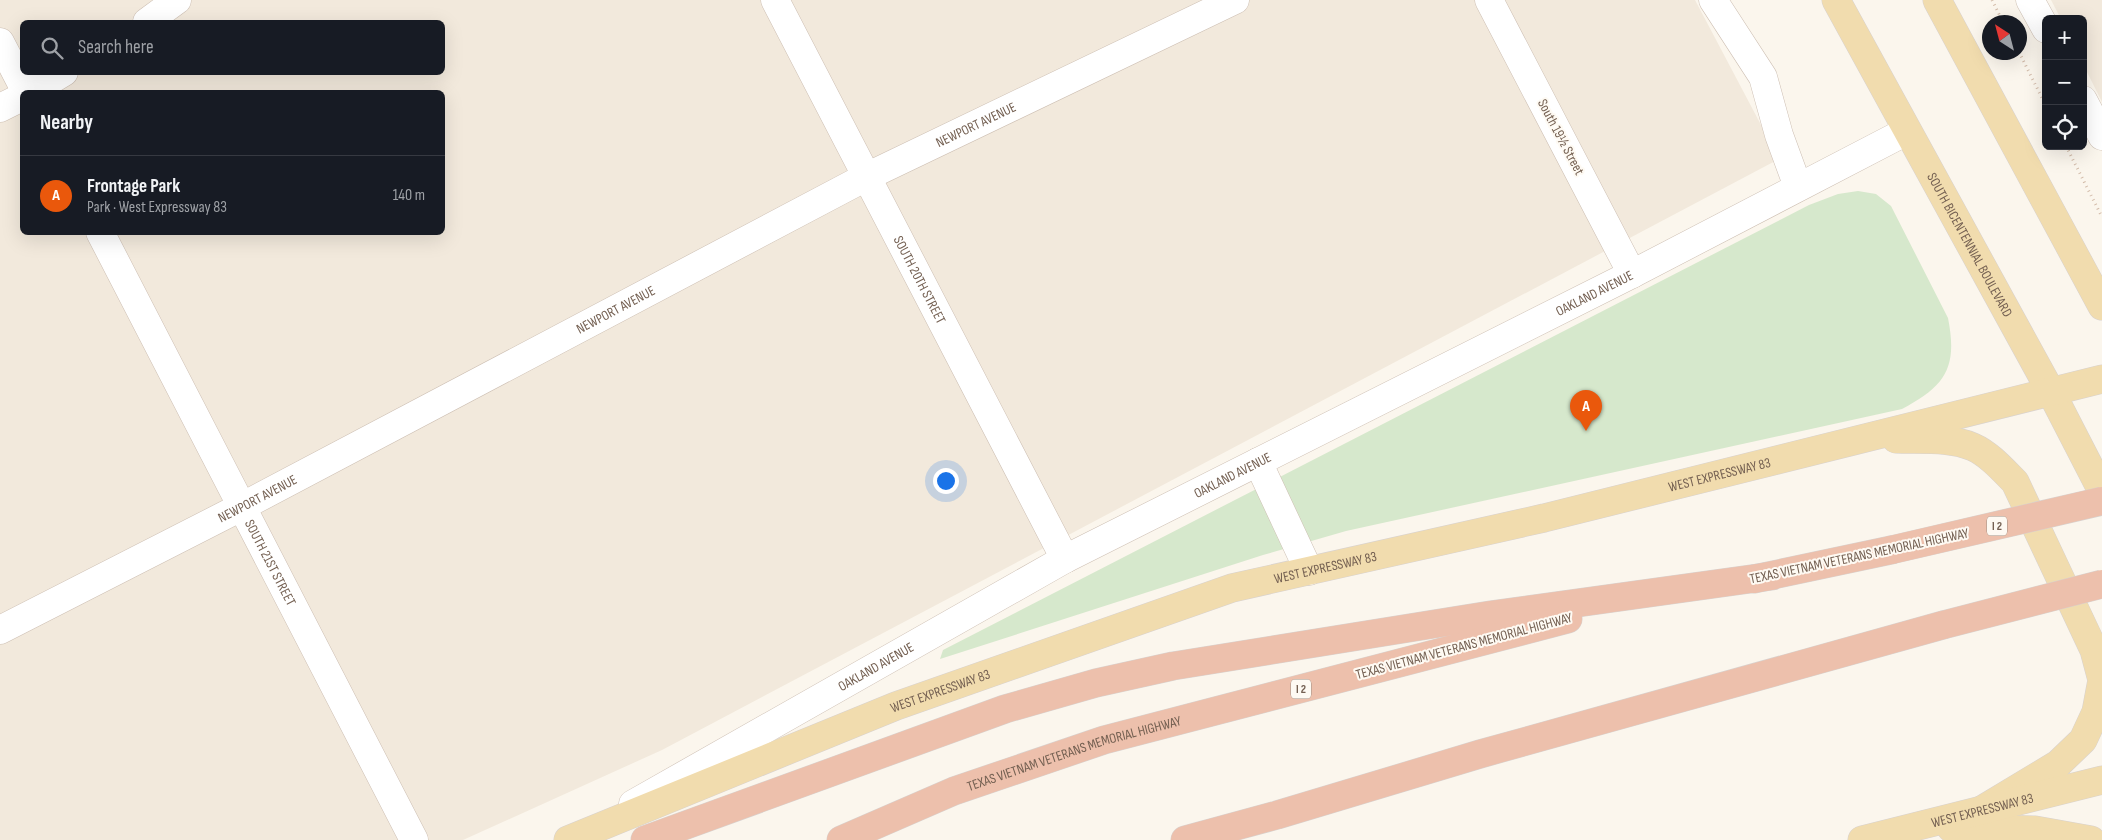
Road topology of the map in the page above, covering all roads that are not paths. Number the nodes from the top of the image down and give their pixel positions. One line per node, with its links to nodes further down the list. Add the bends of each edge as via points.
1 (177, 0): 9 (street)
2 (775, 0): 20 (street, SOUTH 20TH STREET)
3 (1235, 0): 20 (street, NEWPORT AVENUE)
4 (1489, 0): 23 (street, South 19½ Street)
5 (1713, 0): 21 (street, via 1763,77)
6 (1836, 0): 18 (main road, SOUTH BICENTENNIAL BOULEVARD)
7 (1937, 0): 24 (main road)
8 (2030, 0): 10 (street)
9 (150, 20)
10 (2042, 22)
11 (0, 42): 13 (street)
12 (59, 75): 14 (street)
13 (25, 90)
14 (34, 90)
15 (20, 98): 17 (street)
16 (2086, 105): 19 (street)
17 (0, 108)
18 (1907, 131): 21 (street, OAKLAND AVENUE); 26 (main road, SOUTH BICENTENNIAL BOULEVARD)
19 (2102, 136)
20 (866, 177): 31 (street, NEWPORT AVENUE); 32 (street, SOUTH 20TH STREET)
21 (1798, 187): 23 (street, OAKLAND AVENUE)
22 (102, 235): 31 (street, SOUTH 21ST STREET)
23 (1632, 274): 28 (street, OAKLAND AVENUE)
24 (2102, 306)
25 (2102, 379): 26 (main road, WEST EXPRESSWAY 83)
26 (2051, 392): 27 (main road, WEST EXPRESSWAY 83); 29 (main road, SOUTH BICENTENNIAL BOULEVARD)
27 (1871, 438): 33 (main road, WEST EXPRESSWAY 83, via 1544,518); 40 (main road, via 1949,440 1974,447 2002,468 2015,482 2094,650 2102,680 2096,712 2083,740 2058,764)
28 (1258, 462): 32 (street, OAKLAND AVENUE); 33 (street)
29 (2102, 491)
30 (2102, 501): 34 (highway, TEXAS VIETNAM VETERANS MEMORIAL HIGHWAY / I 2, bridge)
31 (243, 506): 38 (street, NEWPORT AVENUE); 43 (street, SOUTH 21ST STREET)
32 (1065, 559): 42 (street, OAKLAND AVENUE)
33 (1309, 571): 42 (main road, WEST EXPRESSWAY 83, via 1232,588 896,706)
34 (1772, 576): 44 (highway, via 1480,617 1173,666 1096,683 1006,709); 45 (highway, TEXAS VIETNAM VETERANS MEMORIAL HIGHWAY / I 2, via 1638,601 1104,740 954,791)
35 (2102, 584): 37 (highway, bridge)
36 (2102, 599): 37 (highway, bridge)
37 (1943, 625): 46 (highway)
38 (0, 630)
39 (2102, 780): 40 (main road, WEST EXPRESSWAY 83)
40 (1980, 811): 41 (main road, WEST EXPRESSWAY 83)
41 (1917, 827): 47 (main road, WEST EXPRESSWAY 83); 48 (main road, via 2036,830)
42 (571, 838)
43 (414, 840)
44 (644, 840)
45 (841, 840)
46 (1186, 840)
47 (1862, 840)
48 (2091, 840)

